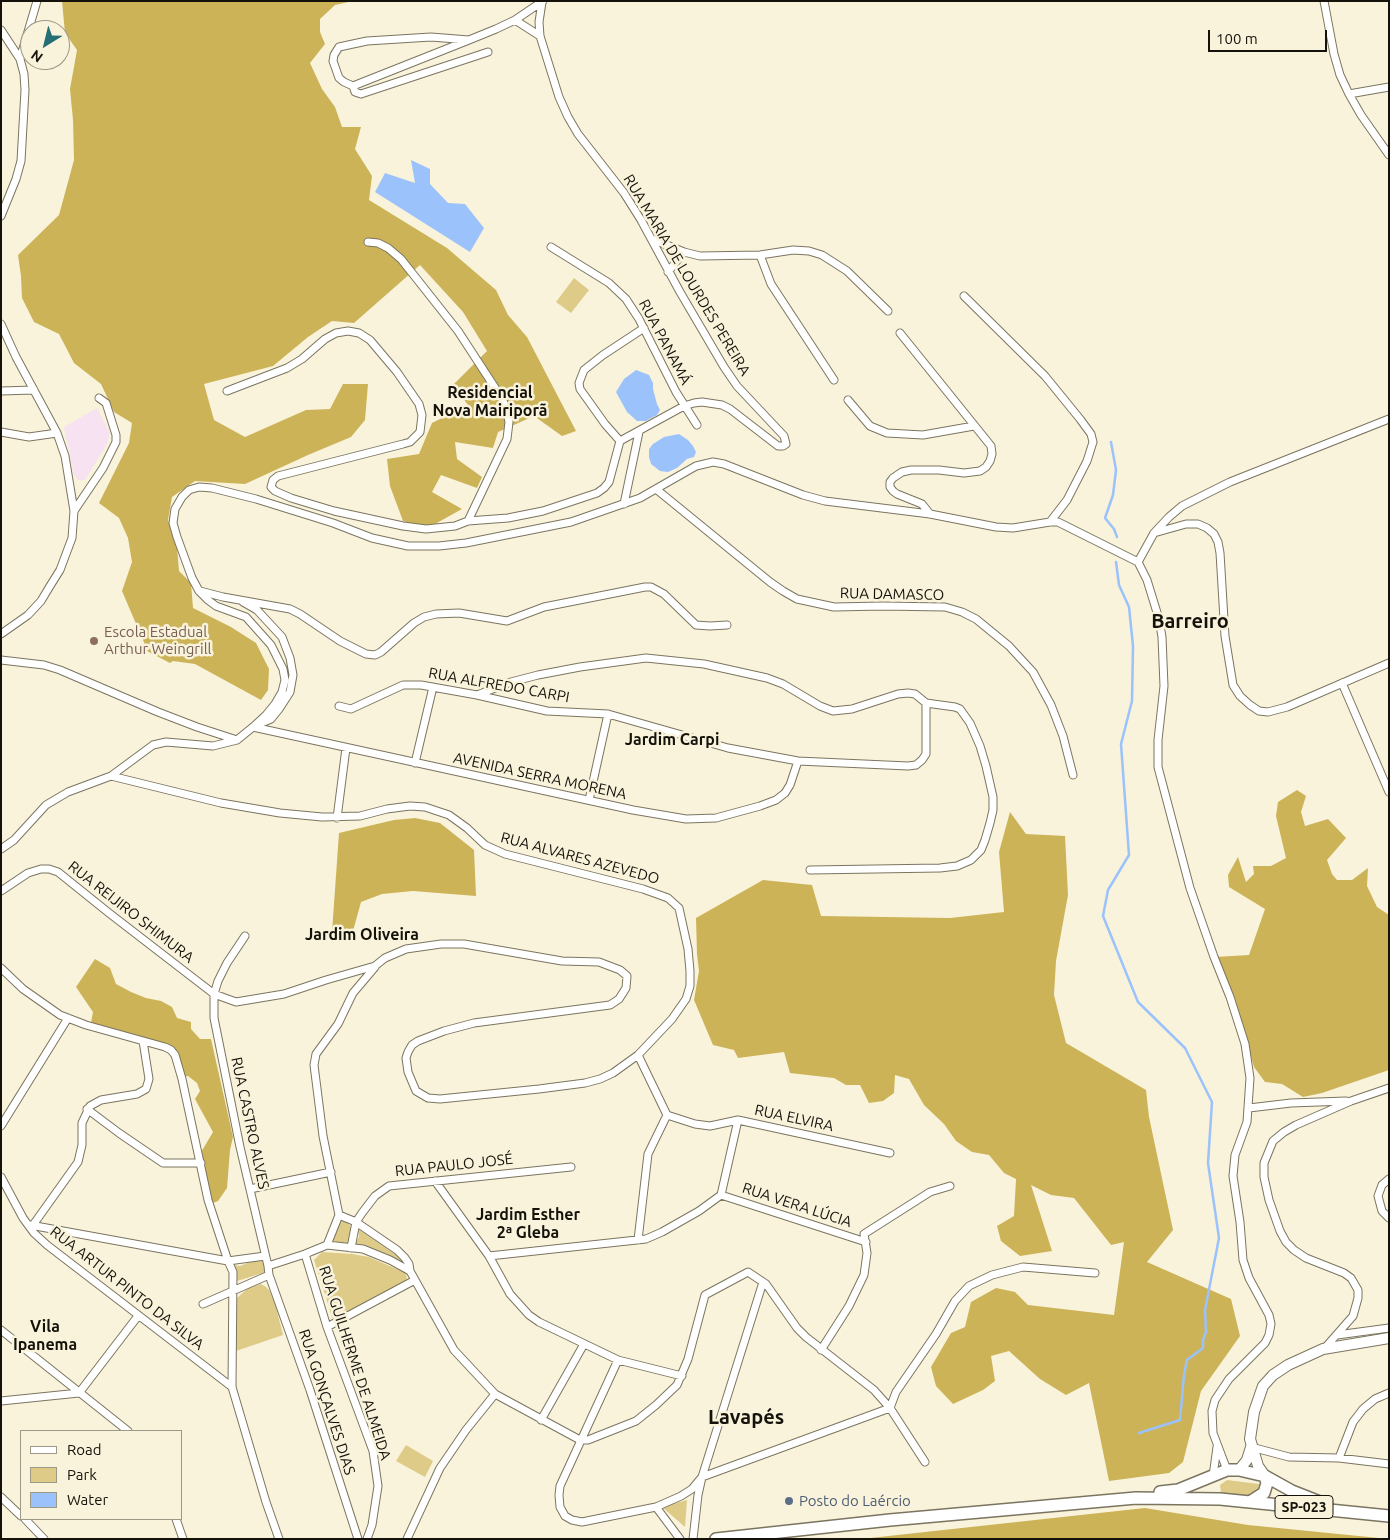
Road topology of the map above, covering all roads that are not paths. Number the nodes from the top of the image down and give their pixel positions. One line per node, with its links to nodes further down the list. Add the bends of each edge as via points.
1 (37, 1): 4 (street)
2 (1324, 1): 14 (street, via 1334,54)
3 (543, 2): 5 (street); 7 (street, RUA MARIA DE LOURDES PEREIRA)
4 (31, 20)
5 (515, 20): 7 (street); 8 (street)
6 (1, 30): 10 (street)
7 (540, 36): 19 (street, RUA MARIA DE LOURDES PEREIRA, via 568,117 624,193)
8 (469, 40): 12 (street); 12 (street, via 431,37 386,39 339,47 333,61 336,74)
9 (488, 52): 12 (street, via 361,94 355,92)
10 (20, 59)
11 (23, 70): 18 (street, via 21,161)
12 (353, 86)
13 (1389, 87): 14 (street)
14 (1349, 94): 15 (street)
15 (1377, 140): 16 (street); 17 (street)
16 (1389, 142)
17 (1389, 156)
18 (1, 216)
19 (652, 238): 22 (street); 24 (street, RUA MARIA DE LOURDES PEREIRA)
20 (368, 242): 48 (street, via 388,248 401,259 458,331 506,407 509,422 507,439)
21 (551, 247): 28 (street, RUA PANAMÁ, via 617,290)
22 (684, 252): 23 (street, via 712,257); 24 (street)
23 (760, 255): 26 (street, via 793,250 822,255 860,282); 30 (street, via 771,284)
24 (668, 272): 36 (street, RUA MARIA DE LOURDES PEREIRA, via 737,386 784,436 786,444 778,446 722,405 702,402)
25 (964, 296): 49 (street, via 1045,376 1091,434 1093,442 1087,461 1067,500)
26 (888, 311)
27 (1, 324): 31 (street)
28 (644, 328): 36 (street, RUA PANAMÁ); 43 (street, via 584,370 579,382 580,389)
29 (900, 333): 39 (street)
30 (834, 380)
31 (34, 390): 32 (street); 42 (street)
32 (1, 391)
33 (227, 391): 48 (street, via 288,368 336,333 359,333 370,340 419,404 422,414 420,432 410,442 278,476 271,484 275,490 291,498 403,526 426,529)
34 (100, 398): 46 (street, via 106,404 116,442)
35 (848, 400): 39 (street, via 870,426 887,433 923,434)
36 (684, 406): 38 (street, RUA PANAMÁ); 41 (street)
37 (1389, 419): 50 (street, via 1222,486 1182,506)
38 (697, 425)
39 (974, 426): 47 (street, via 991,446 992,454 986,467 974,473 911,470 897,475 890,482 890,487 897,494 922,504)
40 (1, 432): 42 (street, via 29,436)
41 (639, 432): 43 (street); 45 (street)
42 (57, 433): 46 (street, via 65,456)
43 (620, 442): 48 (street, via 609,482 597,493 543,511)
44 (656, 489): 45 (street); 47 (street, via 696,466 713,462 825,501); 69 (street, RUA DAMASCO, via 770,582 797,599 834,607 945,607 976,619 1009,646 1033,672 1051,705)
45 (624, 504): 52 (street, via 571,522 520,533 466,543 408,546 372,538 233,493 199,487 182,497 175,509 174,524)
46 (74, 510): 55 (street, via 72,538 60,570 41,601 28,615)
47 (930, 514): 49 (street, via 996,528)
48 (468, 522)
49 (1050, 522): 51 (street, via 1068,526)
50 (1154, 533): 51 (street); 58 (street, via 1198,524 1214,534 1220,553 1225,636 1234,685 1250,705 1268,712)
51 (1138, 562): 86 (street, via 1147,580 1162,637 1164,686 1158,767 1190,888 1245,1044 1250,1078)
52 (199, 591): 53 (street); 64 (street, via 216,606 246,617 271,645 283,669 282,692)
53 (238, 600): 54 (street, via 290,609 356,650 375,655 424,617 459,613 507,621 550,606 645,587 664,594 696,625); 64 (street, via 256,610 282,638 293,675 290,692 279,709 271,719)
54 (727, 624)
55 (1, 634)
56 (1, 660): 65 (street, via 60,670 150,709)
57 (1389, 663): 58 (street)
58 (1342, 683): 71 (street)
59 (433, 687): 60 (street, RUA ALFREDO CARPI); 62 (street, RUA ALFREDO CARPI, via 403,685 358,707); 68 (street)
60 (477, 695): 61 (street, via 538,675 646,658 704,664 766,678 833,711 908,693 915,694); 63 (street, RUA ALFREDO CARPI, via 547,711)
61 (926, 703): 67 (street, RUA ALFREDO CARPI, via 926,754 916,765); 75 (street, via 955,707 965,714 986,766 993,810 986,840 980,850 971,860 957,866)
62 (339, 706)
63 (608, 714): 67 (street, RUA ALFREDO CARPI, via 728,748); 72 (street)
64 (254, 727): 65 (street); 66 (street, AVENIDA SERRA MORENA)
65 (237, 740): 70 (street, via 213,746 160,743)
66 (346, 748): 68 (street, AVENIDA SERRA MORENA); 73 (street)
67 (798, 761): 72 (street, AVENIDA SERRA MORENA, via 790,785 776,800 716,818 676,818)
68 (415, 763): 72 (street, AVENIDA SERRA MORENA)
69 (1074, 775)
70 (111, 776): 73 (street, RUA ALVARES AZEVEDO, via 221,803); 74 (street, via 68,792 46,805 14,840)
71 (1389, 792)
72 (589, 800)
73 (337, 818): 83 (street, RUA ALVARES AZEVEDO, via 402,807 425,807 449,815 485,845 504,854 643,889 674,902 679,908 688,949 690,986 680,1008)
74 (1, 849)
75 (810, 870)
76 (1, 891): 80 (street, RUA REIJIRO SHIMURA, via 28,873 41,869 58,872)
77 (245, 936): 80 (street, via 227,963)
78 (375, 966): 80 (street, RUA REIJIRO SHIMURA, via 258,1000 236,1002); 83 (street, via 406,948 464,944 562,961 599,962 627,976 626,988 610,1005 474,1023 418,1041 412,1045 406,1058 408,1072 416,1091 428,1098 585,1084 613,1073); 94 (street, via 353,994 338,1024 316,1054 314,1065)
79 (1, 968): 81 (street, via 22,989)
80 (214, 994): 99 (street, RUA CASTRO ALVES, via 214,1018)
81 (68, 1018): 82 (street); 90 (street)
82 (142, 1040): 87 (street, via 149,1079 146,1089 137,1094 102,1100); 92 (street, via 165,1047 175,1056)
83 (638, 1055): 88 (street)
84 (1389, 1088): 85 (street)
85 (1351, 1101): 86 (street); 125 (street, via 1284,1132 1273,1141 1264,1163 1269,1200 1286,1242 1306,1258 1344,1273 1356,1283 1357,1307)
86 (1249, 1108): 141 (street, via 1235,1155 1233,1176 1243,1260 1271,1324 1265,1343 1229,1379 1215,1400 1212,1423)
87 (87, 1109): 92 (street, via 163,1164); 104 (street, via 82,1123 78,1162)
88 (668, 1115): 89 (street, via 710,1126); 105 (street, via 648,1154)
89 (738, 1120): 91 (street, RUA ELVIRA); 100 (street, RUA ELVIRA)
90 (1, 1126)
91 (890, 1153)
92 (200, 1163): 112 (street)
93 (571, 1167): 97 (street, RUA PAULO JOSÉ)
94 (331, 1172): 99 (street); 101 (street)
95 (1, 1177): 104 (street, RUA ARTUR PINTO DA SILVA)
96 (1389, 1179): 102 (street, via 1382,1185 1378,1196 1382,1212)
97 (435, 1181): 103 (street, RUA PAULO JOSÉ, via 389,1186 375,1196); 111 (street)
98 (950, 1186): 106 (street, via 930,1192 864,1234)
99 (250, 1189): 110 (street, RUA CASTRO ALVES)
100 (721, 1195): 105 (street, via 662,1232); 106 (street, RUA VERA LÚCIA)
101 (339, 1215): 103 (street); 107 (street)
102 (1389, 1218)
103 (356, 1222): 108 (street); 114 (street, via 397,1250 409,1264)
104 (30, 1225): 112 (street); 121 (street, RUA ARTUR PINTO DA SILVA, via 46,1246)
105 (638, 1240): 111 (street)
106 (866, 1242): 129 (street, via 867,1263 859,1288)
107 (327, 1245): 108 (street); 109 (street)
108 (351, 1248): 114 (street, via 379,1255)
109 (305, 1254): 113 (street); 122 (street, RUA GUILHERME DE ALMEIDA)
110 (266, 1256): 112 (street); 113 (street, RUA CASTRO ALVES)
111 (489, 1256): 127 (street, via 510,1294 529,1315)
112 (228, 1261): 119 (street, via 233,1272)
113 (268, 1266): 116 (street, RUA GONÇALVES DIAS)
114 (410, 1272): 117 (street)
115 (1095, 1273): 137 (street, via 1023,1266 969,1286 955,1301 896,1392)
116 (269, 1274): 119 (street); 164 (street, RUA GONÇALVES DIAS)
117 (415, 1280): 122 (street); 135 (street, via 454,1350)
118 (763, 1282): 129 (street, via 797,1328); 131 (street, via 748,1272 705,1295); 150 (street)
119 (233, 1292): 120 (street); 132 (street)
120 (203, 1304)
121 (138, 1316): 132 (street, RUA ARTUR PINTO DA SILVA); 133 (street)
122 (327, 1327): 165 (street, RUA GUILHERME DE ALMEIDA, via 375,1460 376,1506)
123 (1389, 1328): 125 (street)
124 (1, 1330): 133 (street)
125 (1337, 1335): 128 (street)
126 (1389, 1338): 128 (main road)
127 (584, 1344): 130 (street); 138 (street)
128 (1324, 1349): 142 (main road, via 1288,1365 1263,1386 1254,1412)
129 (821, 1350): 137 (street, via 874,1390)
130 (618, 1360): 131 (street); 140 (street)
131 (682, 1376): 140 (street, via 671,1391 636,1421 596,1438)
132 (232, 1387): 163 (street)
133 (79, 1393): 136 (street); 139 (street)
134 (1389, 1393): 143 (street, via 1375,1399 1353,1422)
135 (495, 1394): 138 (street); 166 (street, via 440,1468)
136 (1, 1401)
137 (890, 1408): 144 (street); 150 (street)
138 (540, 1420): 140 (street)
139 (127, 1430)
140 (580, 1440): 155 (street, via 558,1495 565,1516 582,1522)
141 (1217, 1446): 146 (street); 148 (street)
142 (1251, 1447): 143 (street, via 1289,1456); 147 (main road); 149 (main road)
143 (1339, 1458): 145 (street)
144 (926, 1462)
145 (1389, 1464)
146 (1227, 1470): 147 (main road, SP-023); 148 (main road, SP-023)
147 (1239, 1470): 149 (main road, SP-023)
148 (1213, 1476): 152 (main road, SP-023, via 1178,1490); 153 (main road, via 1215,1494)
149 (1265, 1476): 154 (main road, SP-023, via 1264,1493); 156 (main road, SP-023, via 1314,1501)
150 (702, 1477): 155 (street, via 692,1489); 168 (street)
151 (1, 1497): 157 (street)
152 (1136, 1498): 153 (main road, SP-023); 169 (main road, SP-023, via 862,1522)
153 (1220, 1499): 154 (main road, SP-023)
154 (1250, 1502): 156 (main road, SP-023)
155 (656, 1507): 167 (street)
156 (1358, 1512): 158 (main road, SP-023)
157 (20, 1515)
158 (1389, 1516)
159 (25, 1520): 161 (street)
160 (176, 1520): 162 (street)
161 (44, 1539)
162 (183, 1539)
163 (279, 1539)
164 (358, 1539)
165 (367, 1539)
166 (407, 1539)
167 (680, 1539)
168 (693, 1539)
169 (716, 1539)

